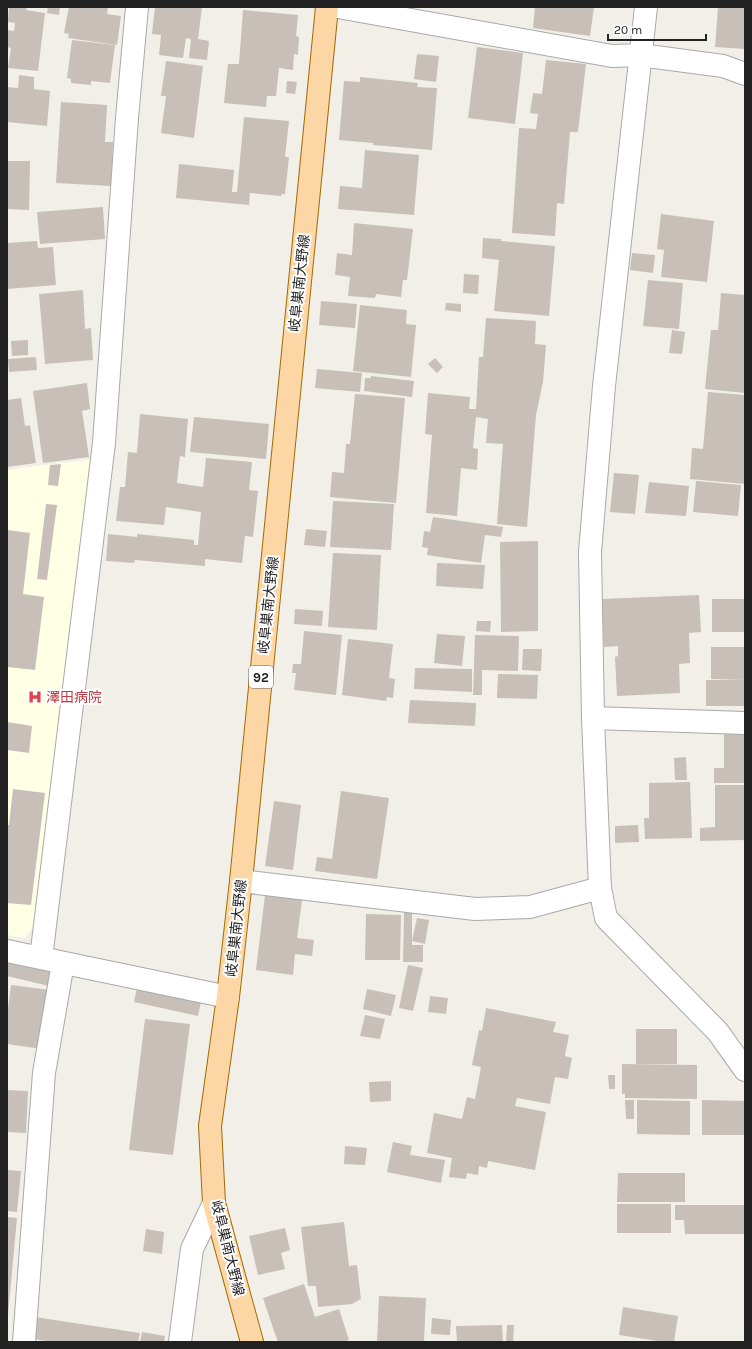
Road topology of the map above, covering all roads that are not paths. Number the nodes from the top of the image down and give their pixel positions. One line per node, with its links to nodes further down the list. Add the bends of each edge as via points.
1 (137, 7): 12 (street, via 104,442)
2 (326, 7): 9 (main road, 岐阜巣南大野線 / 92)
3 (338, 7): 5 (street, via 612,56)
4 (646, 7): 5 (street)
5 (640, 55): 6 (street, via 723,66); 7 (street, via 604,386 590,552)
6 (745, 74)
7 (593, 718): 8 (street); 10 (street)
8 (745, 723)
9 (241, 881): 10 (street, via 475,909 530,908); 14 (main road, 岐阜巣南大野線 / 92)
10 (600, 888): 15 (street, via 606,918 718,1032)
11 (7, 951): 12 (street)
12 (41, 958): 13 (street)
13 (64, 963): 14 (street); 17 (street, via 44,1073)
14 (228, 997): 16 (main road, 岐阜巣南大野線 / 92, via 210,1126)
15 (745, 1070)
16 (214, 1203): 18 (street, via 192,1249); 19 (main road, 岐阜巣南大野線 / 92)
17 (24, 1342)
18 (180, 1342)
19 (252, 1342)

